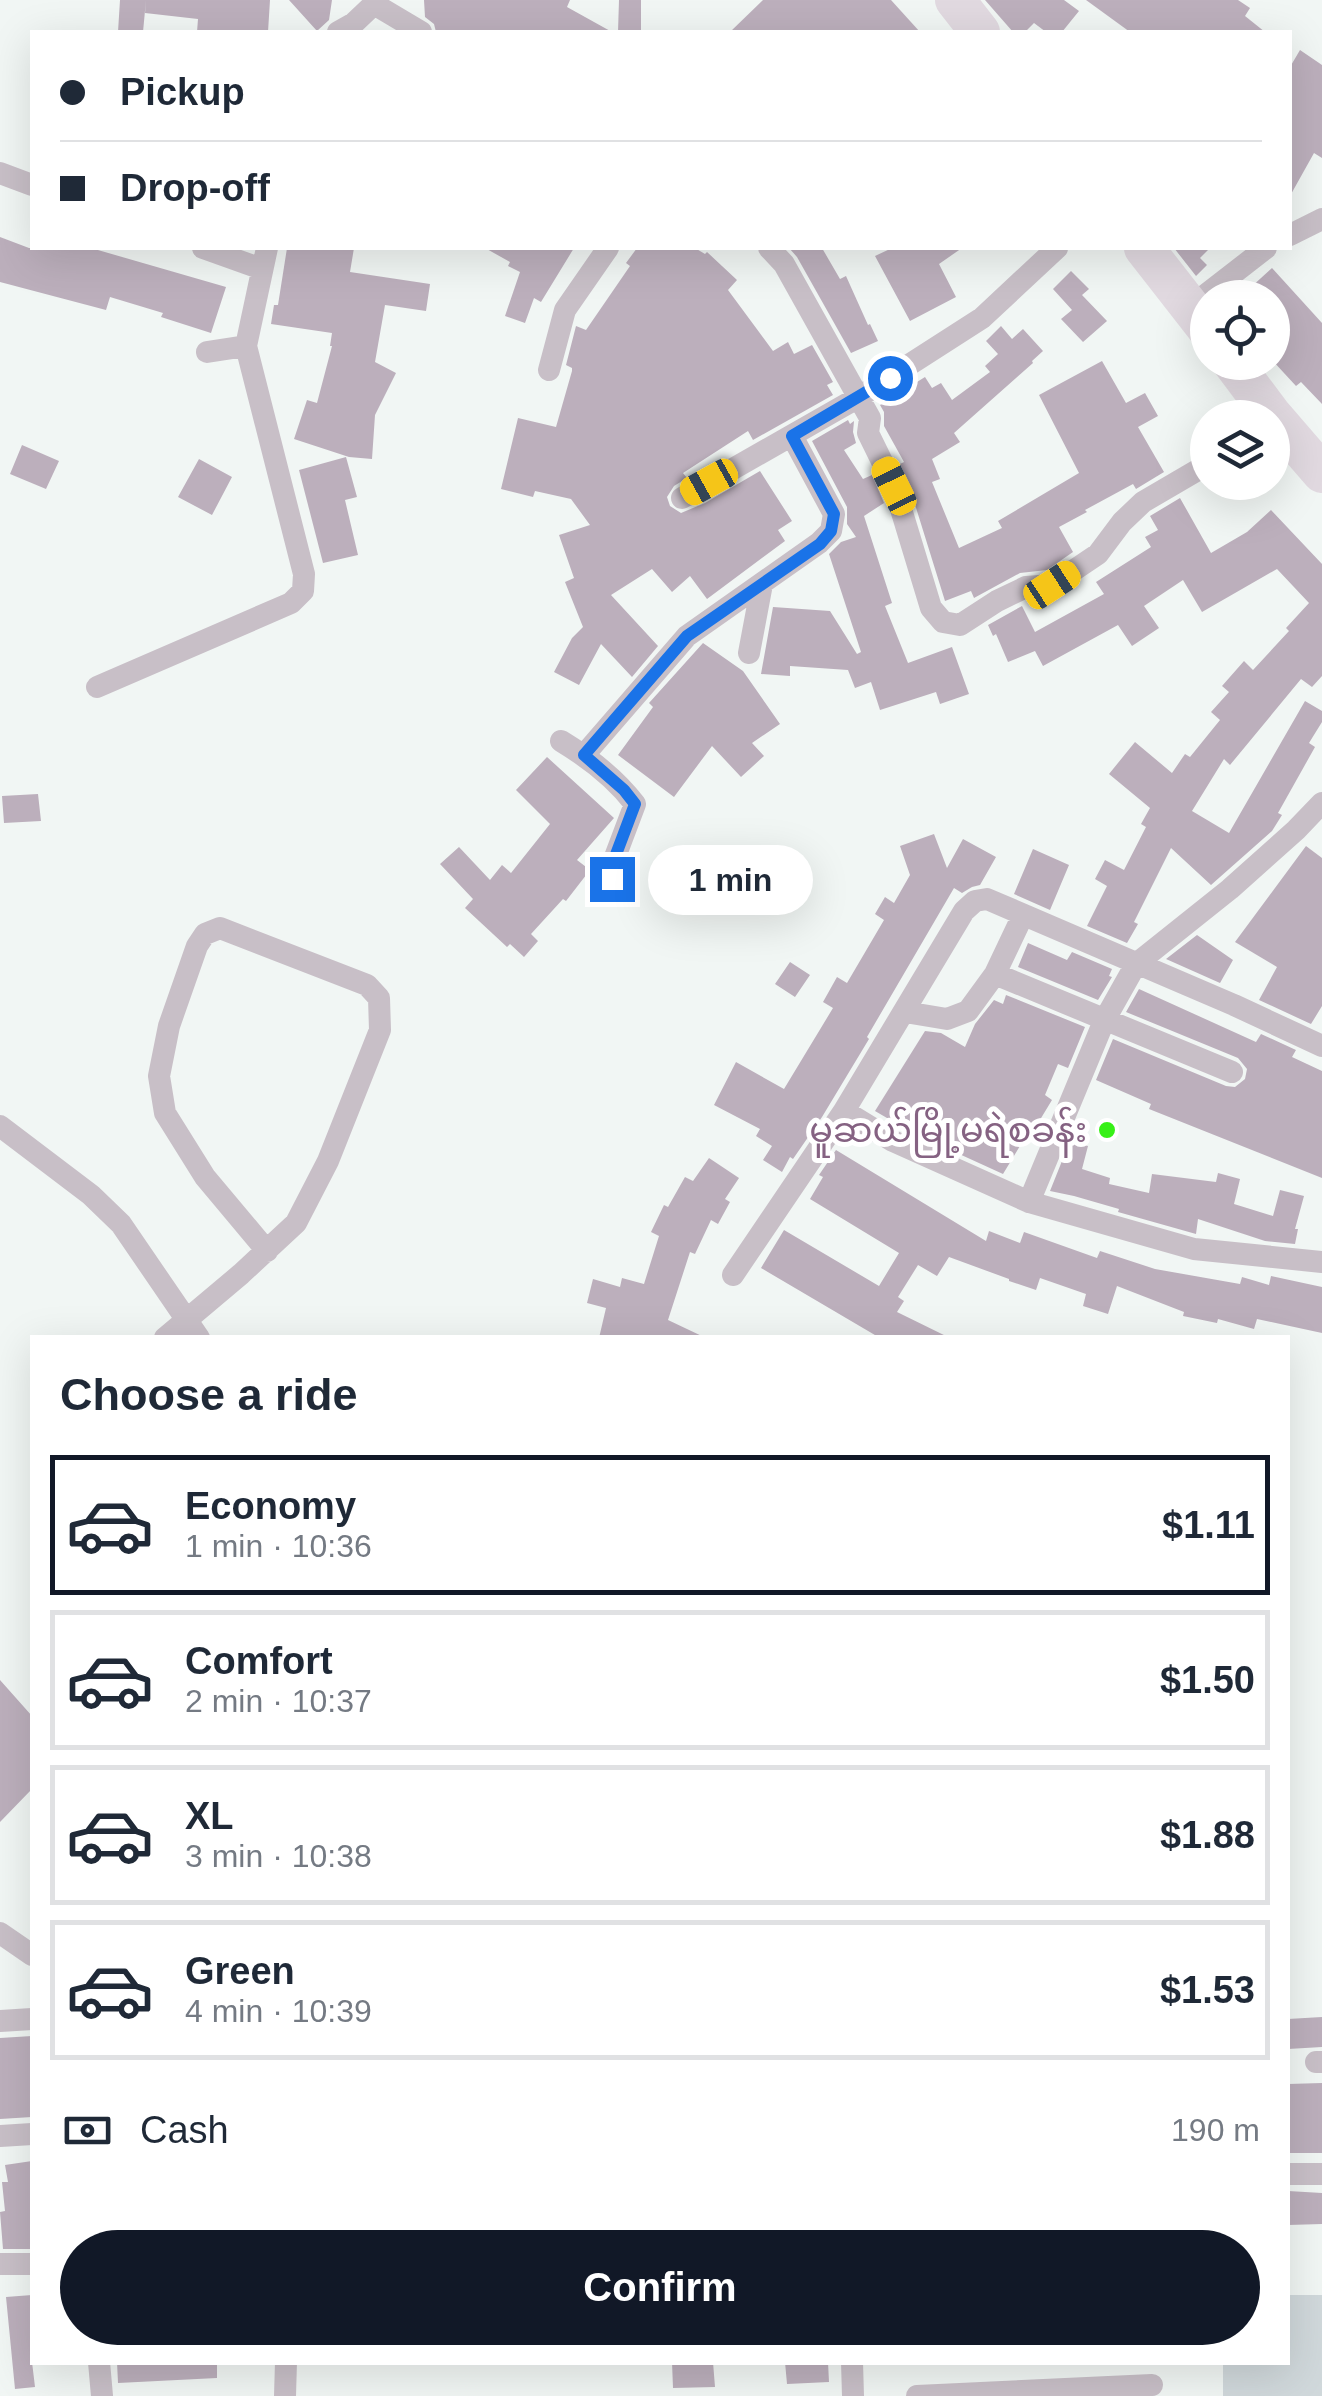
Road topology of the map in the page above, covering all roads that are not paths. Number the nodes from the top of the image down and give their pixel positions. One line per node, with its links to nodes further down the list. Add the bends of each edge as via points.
1 (955, 0): 5 (highway)
2 (374, 2): 3 (street); 4 (street)
3 (342, 30)
4 (418, 30)
5 (978, 30)
6 (0, 173): 7 (street)
7 (30, 184)
8 (1322, 219): 9 (street)
9 (1292, 234)
10 (215, 250): 16 (street)
11 (607, 250): 21 (street, via 565,310)
12 (772, 250): 22 (street)
13 (1055, 250): 22 (street, via 982,318)
14 (1146, 250): 18 (highway)
15 (1264, 250): 17 (street)
16 (265, 258): 19 (street)
17 (1236, 280)
18 (1190, 307)
19 (246, 346): 20 (street); 30 (street, via 304,574 303,592)
20 (207, 352)
21 (549, 370)
22 (859, 397): 23 (street); 26 (street, via 931,608 942,622 960,625 1026,587 1052,585 1098,554 1143,502)
23 (792, 436): 27 (street); 28 (street, via 834,514 831,531)
24 (1290, 439): 25 (highway)
25 (1322, 473)
26 (1190, 475)
27 (682, 498)
28 (762, 584): 29 (street); 32 (street, via 687,636)
29 (749, 652)
30 (96, 687)
31 (561, 741): 32 (street)
32 (584, 755): 34 (street, via 635,804)
33 (1322, 803): 36 (street)
34 (612, 879)
35 (1023, 915): 36 (street); 37 (street); 38 (street, via 986,899 974,901)
36 (1136, 964): 39 (street); 40 (street)
37 (995, 974): 38 (street, via 968,1011 947,1018); 39 (street)
38 (905, 1012): 42 (street)
39 (1104, 1020): 41 (street); 44 (street)
40 (1322, 1046)
41 (1232, 1072)
42 (844, 1111): 44 (street); 47 (street)
43 (0, 1126): 48 (street, via 92,1194 121,1224)
44 (1029, 1202): 46 (street, via 1194,1250)
45 (267, 1251): 45 (street, via 205,1177 165,1113 159,1076 196,946 220,928 350,977 380,998 380,1030 328,1160 296,1223); 48 (street)
46 (1322, 1262)
47 (733, 1276)
48 (193, 1329)
49 (0, 1933): 50 (street)
50 (30, 1954)
51 (30, 2019): 52 (street)
52 (0, 2020)
53 (30, 2134): 54 (street)
54 (0, 2136)
55 (1290, 2174): 56 (street)
56 (1322, 2174)
57 (0, 2264): 58 (street)
58 (30, 2264)
59 (99, 2365): 63 (street)
60 (286, 2365): 64 (street)
61 (852, 2365): 65 (street)
62 (1151, 2381): 66 (street)
63 (102, 2396)
64 (285, 2396)
65 (853, 2396)
66 (917, 2396)

